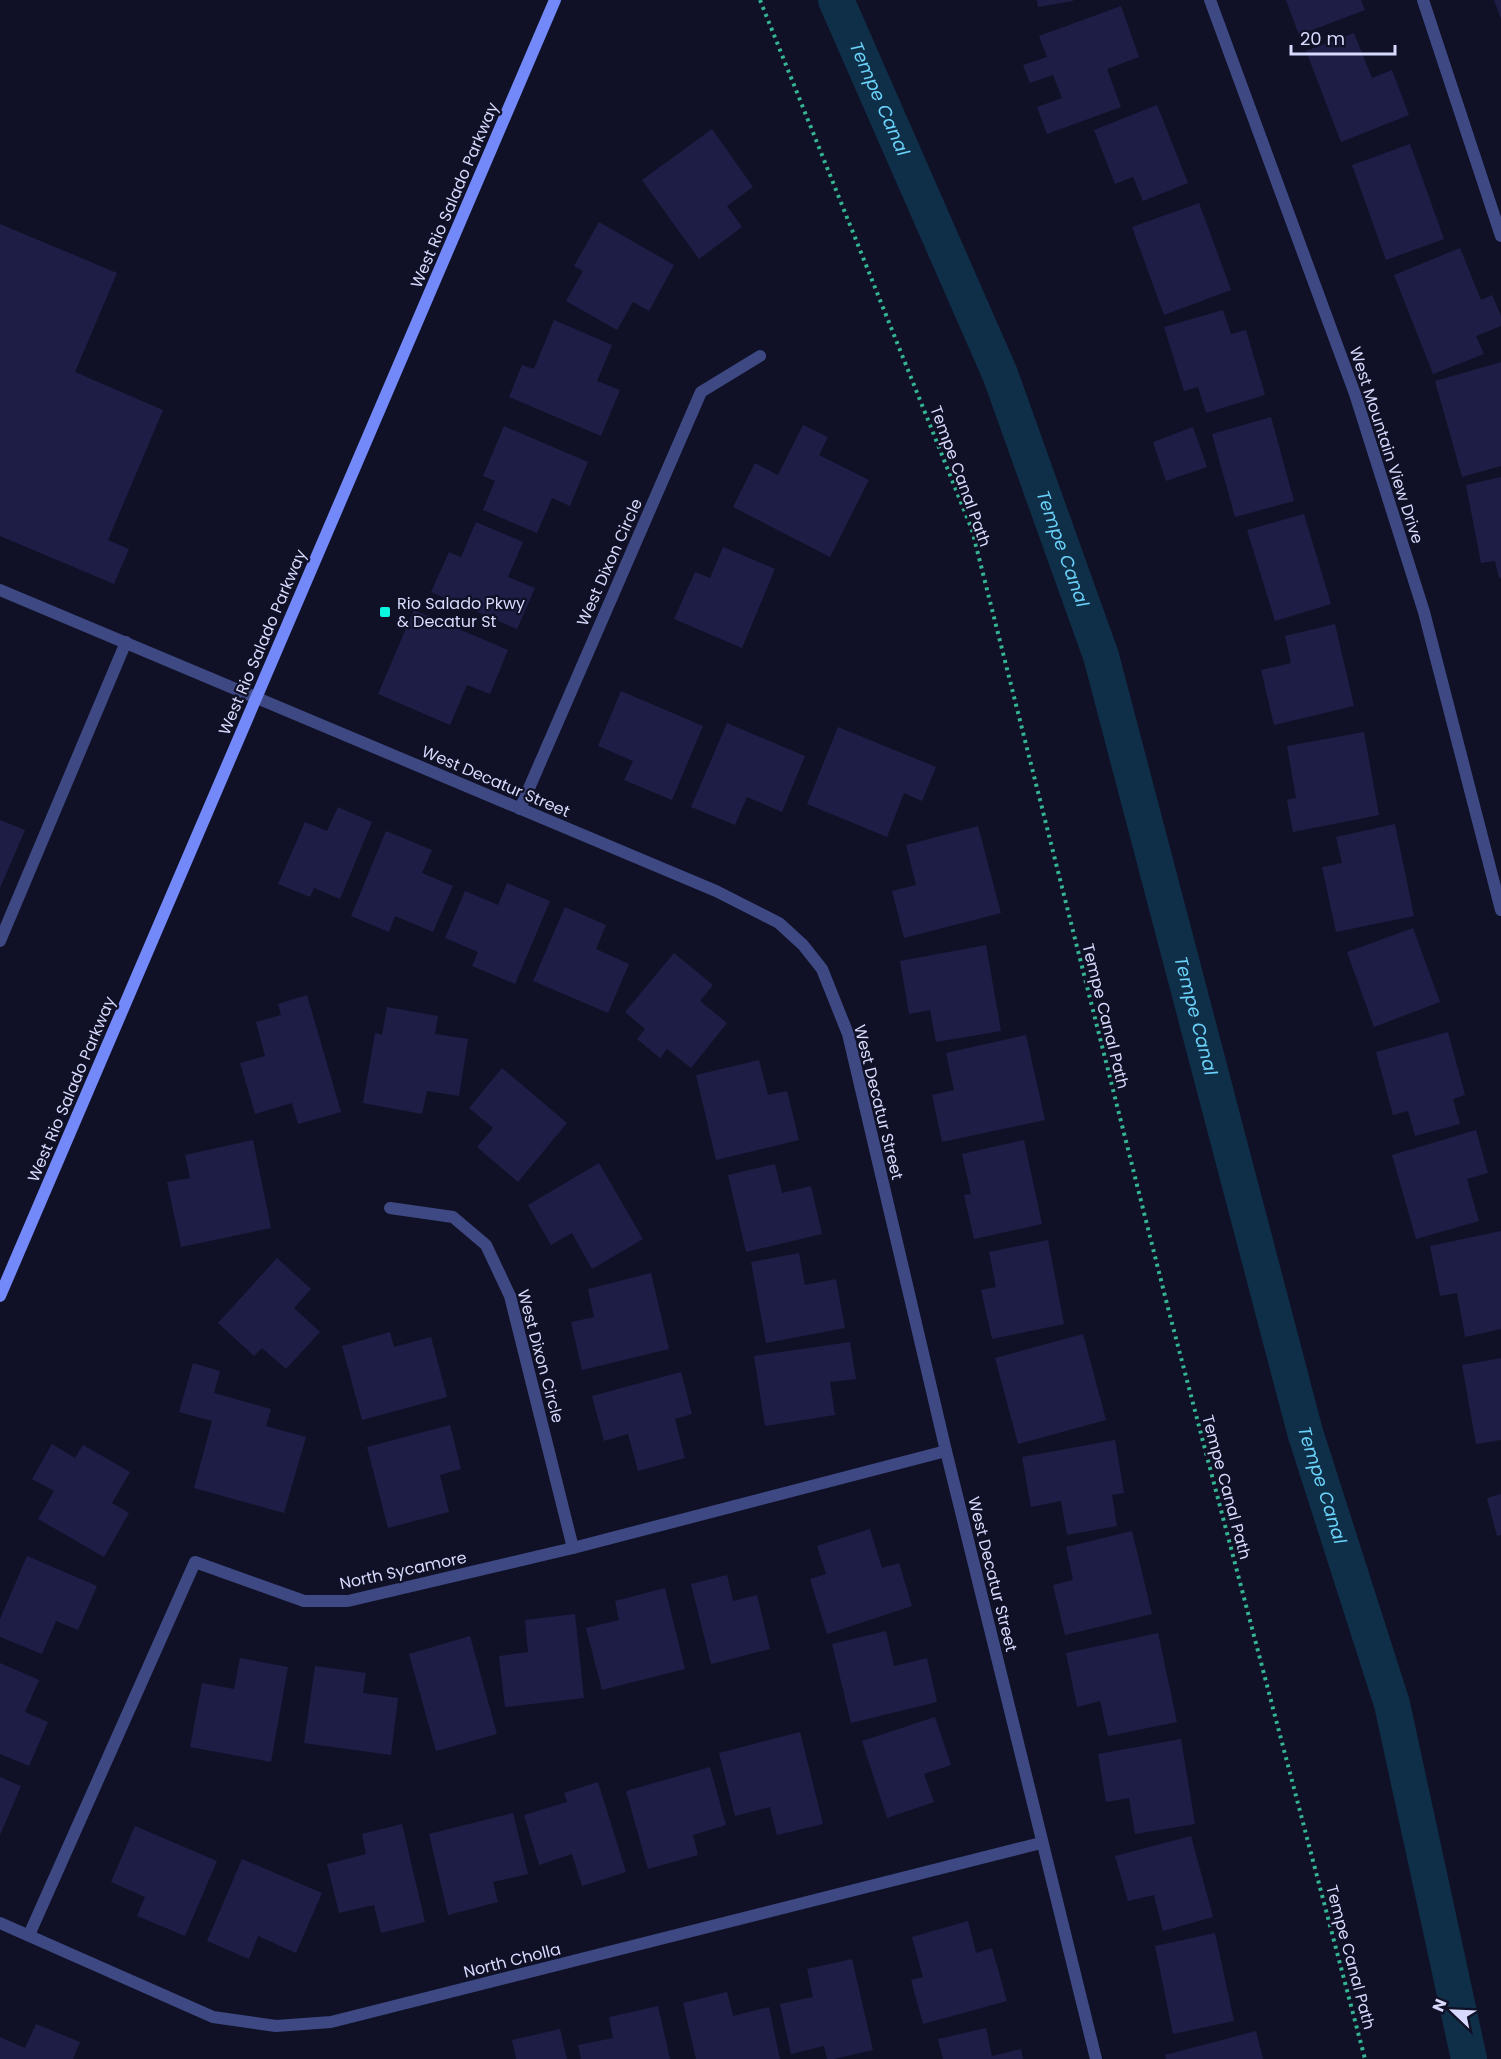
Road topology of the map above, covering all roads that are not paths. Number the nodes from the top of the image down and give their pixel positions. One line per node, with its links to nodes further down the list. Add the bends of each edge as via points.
1 (555, 0): 8 (main road, West Rio Salado Parkway)
2 (1210, 0): 10 (street, West Mountain View Drive, via 1355,394 1424,612)
3 (1423, 0): 4 (street)
4 (1501, 236)
5 (760, 356): 9 (street, West Dixon Circle, via 701,392)
6 (0, 590): 7 (street, West Decatur Street)
7 (126, 642): 8 (street, West Decatur Street); 11 (street)
8 (256, 697): 9 (street, West Decatur Street); 13 (main road, West Rio Salado Parkway)
9 (520, 809): 14 (street, West Decatur Street, via 716,891 779,923 822,969 848,1034)
10 (1501, 910)
11 (0, 941)
12 (390, 1208): 15 (street, West Dixon Circle, via 453,1217 486,1245 510,1296)
13 (0, 1296)
14 (946, 1450): 15 (street, North Sycamore); 16 (street, West Decatur Street)
15 (573, 1548): 18 (street, North Sycamore, via 348,1601 304,1601 195,1562)
16 (1041, 1843): 18 (street, North Cholla, via 331,2022 276,2026 213,2017); 19 (street, West Decatur Street)
17 (0, 1923): 18 (street, North Cholla)
18 (29, 1935)
19 (1096, 2059)

